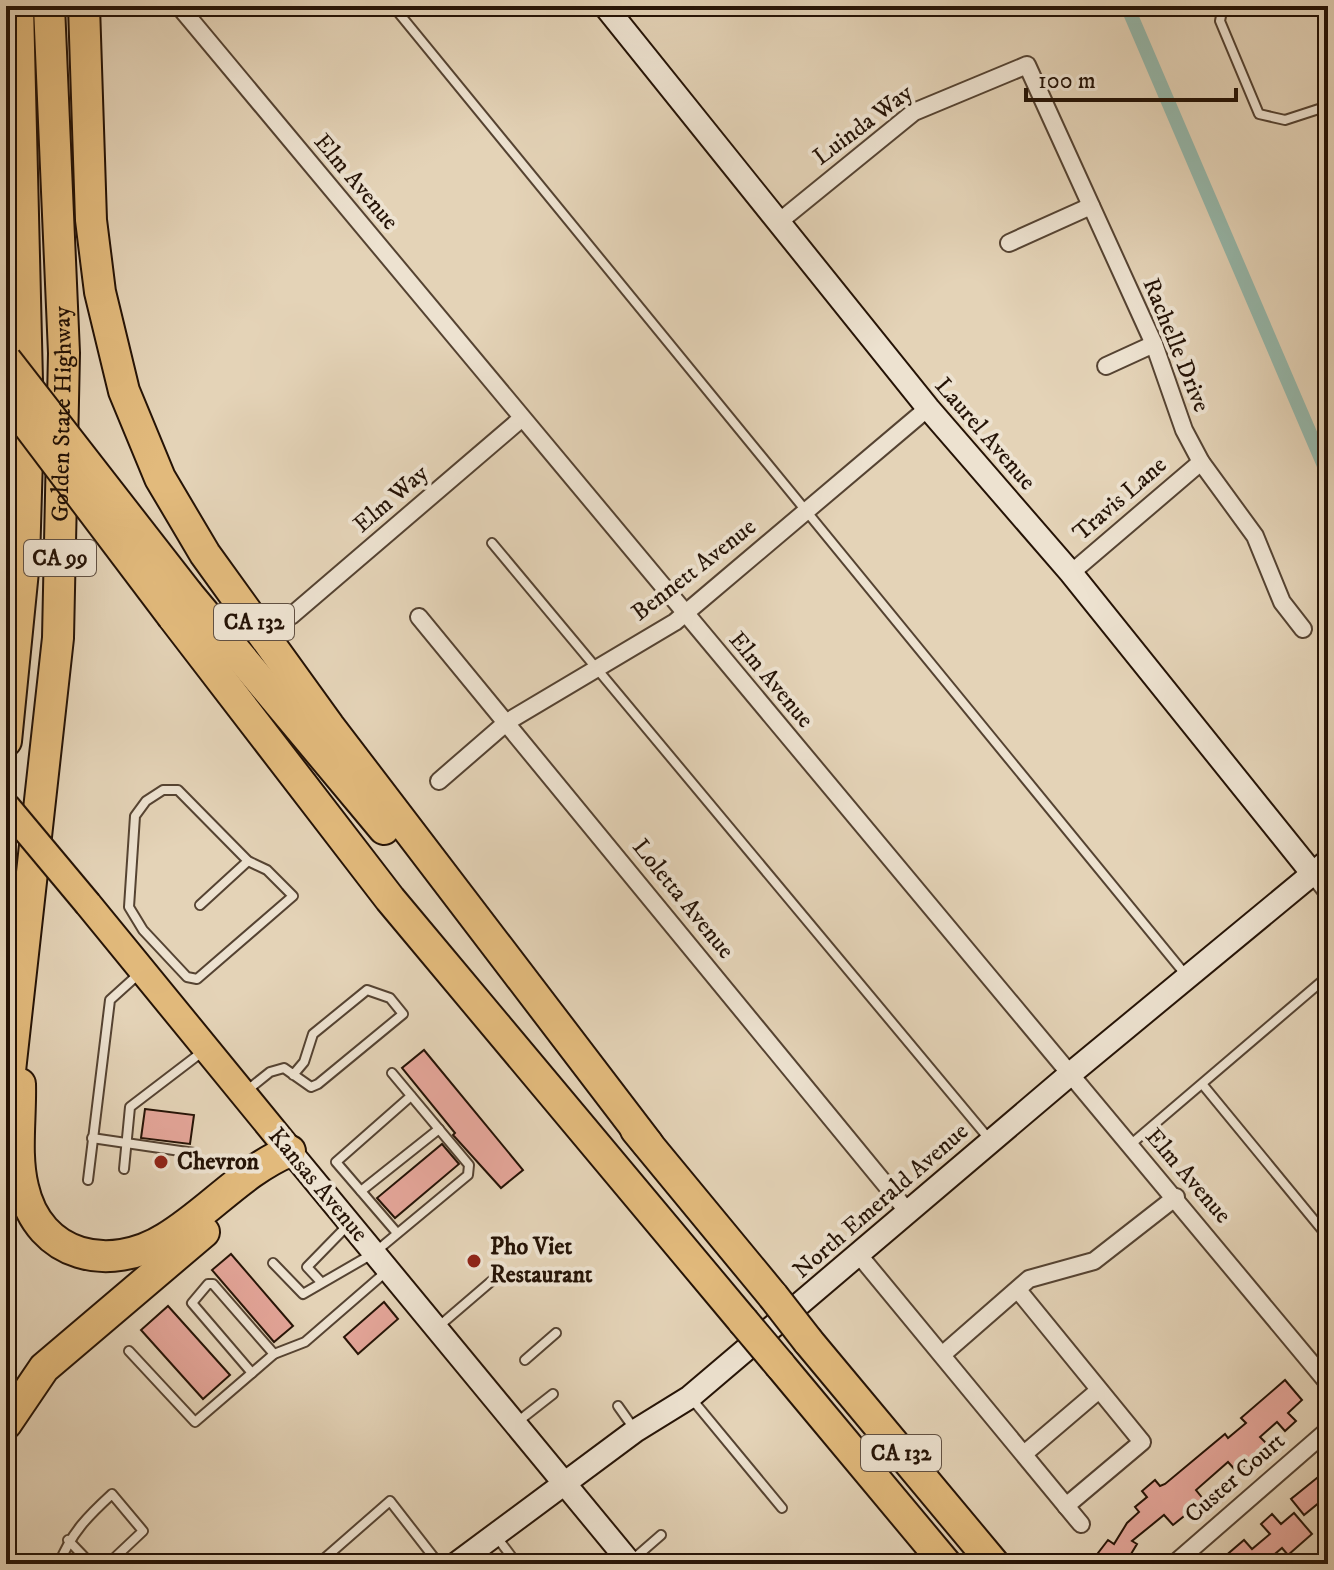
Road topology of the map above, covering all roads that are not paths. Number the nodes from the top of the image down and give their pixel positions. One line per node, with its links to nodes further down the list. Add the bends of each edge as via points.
1 (18, 6): 30 (highway, Golden State Highway / CA 99, via 28,423 24,561)
2 (49, 6): 42 (highway, Golden State Highway / CA 99, via 64,353 58,638)
3 (84, 6): 55 (highway, CA 132, via 91,220 100,292 124,391 160,478 205,554 329,726)
4 (179, 6): 18 (street, Elm Avenue)
5 (393, 6): 20 (lane)
6 (605, 6): 11 (street, Laurel Avenue)
7 (1223, 6): 9 (lane, via 1220,21 1259,114 1285,120)
8 (1027, 65): 10 (street, Rachelle Drive); 11 (street, Luinda Way, via 914,112)
9 (1328, 106)
10 (1091, 206): 12 (street); 13 (street, Rachelle Drive)
11 (780, 221): 17 (street, Laurel Avenue)
12 (1009, 243)
13 (1154, 344): 15 (street); 19 (street, Rachelle Drive)
14 (6, 360): 23 (highway, bridge)
15 (1106, 366)
16 (6, 396): 23 (highway, CA 132, bridge)
17 (928, 408): 20 (street, Bennett Avenue); 22 (street, Laurel Avenue)
18 (521, 419): 24 (street, Elm Avenue); 25 (street, Elm Way)
19 (1201, 462): 22 (street, Travis Lane); 27 (street, Rachelle Drive, via 1255,536 1282,602)
20 (807, 510): 24 (street, Bennett Avenue); 41 (lane)
21 (492, 543): 28 (lane)
22 (1071, 573): 34 (street, Laurel Avenue)
23 (180, 605): 55 (highway); 105 (highway, CA 132, bridge, via 390,899)
24 (684, 614): 28 (street, Bennett Avenue); 46 (street, Elm Avenue)
25 (291, 616)
26 (419, 617): 29 (street, Loletta Avenue)
27 (1303, 629)
28 (598, 667): 29 (street, Bennett Avenue); 53 (lane)
29 (507, 722): 31 (street, Bennett Avenue); 63 (street, Loletta Avenue)
30 (6, 741)
31 (439, 781)
32 (6, 806): 38 (main road, Kansas Avenue, bridge)
33 (248, 861): 36 (lane); 37 (lane, via 267,870 293,896 197,979 187,977); 37 (lane, via 178,790 163,790 146,801 135,816 129,907)
34 (1320, 868): 35 (street, Laurel Avenue); 41 (street, North Emerald Avenue)
35 (1328, 893)
36 (200, 905)
37 (143, 930): 38 (lane)
38 (123, 948): 39 (main road, Kansas Avenue)
39 (141, 972): 43 (main road, Kansas Avenue); 52 (lane, via 110,1000)
40 (1328, 976): 47 (lane)
41 (1188, 977): 46 (street, North Emerald Avenue)
42 (20, 991): 50 (highway, Golden State Highway / CA 99); 57 (highway, via 23,1188 30,1209 59,1243 93,1257 141,1252 266,1161)
43 (206, 1049): 48 (main road, Kansas Avenue); 54 (lane, via 130,1107)
44 (392, 1073): 49 (lane)
45 (293, 1075): 45 (lane, via 304,1062 313,1034 367,990 390,998 403,1014 318,1084 311,1087); 48 (lane, via 284,1068 270,1072)
46 (1069, 1075): 53 (street, North Emerald Avenue); 56 (street, Elm Avenue)
47 (1203, 1085): 56 (lane); 66 (lane)
48 (242, 1094): 57 (main road, Kansas Avenue)
49 (411, 1096): 51 (lane); 61 (lane, via 336,1162)
50 (6, 1107)
51 (439, 1129): 61 (lane); 65 (lane, via 469,1165 468,1175)
52 (92, 1138): 54 (lane); 60 (lane)
53 (991, 1141): 63 (street, North Emerald Avenue)
54 (127, 1144): 58 (lane); 59 (lane)
55 (648, 1144): 106 (highway, CA 132, bridge)
56 (1130, 1145): 62 (street, Elm Avenue)
57 (290, 1151): 64 (street, Kansas Avenue); 85 (highway, via 275,1172 44,1368)
58 (194, 1153)
59 (124, 1169)
60 (88, 1180)
61 (361, 1191): 65 (lane)
62 (1176, 1197): 72 (street, via 1094,1261 1041,1273); 80 (street, Elm Avenue)
63 (908, 1212): 67 (street, North Emerald Avenue)
64 (349, 1223): 68 (street, Kansas Avenue); 71 (lane, via 307,1267)
65 (397, 1233): 68 (lane)
66 (1328, 1237)
67 (859, 1255): 77 (street); 83 (street, North Emerald Avenue)
68 (381, 1261): 71 (lane); 73 (street, Kansas Avenue); 76 (lane, via 305,1342)
69 (273, 1263): 71 (lane, via 303,1294)
70 (501, 1273): 73 (lane)
71 (321, 1282)
72 (1018, 1290): 77 (street); 81 (street)
73 (436, 1328): 86 (street, Kansas Avenue)
74 (556, 1333): 78 (lane)
75 (129, 1351): 79 (lane, via 195,1422)
76 (274, 1354): 79 (lane); 79 (lane, via 208,1284 192,1303)
77 (942, 1355): 89 (street)
78 (525, 1360)
79 (252, 1373)
80 (1328, 1383)
81 (1099, 1390): 89 (street); 91 (street, via 1142,1442)
82 (553, 1394): 86 (lane)
83 (690, 1397): 88 (street, North Emerald Avenue); 92 (lane)
84 (618, 1406): 88 (lane)
85 (6, 1424)
86 (515, 1424): 90 (street, Kansas Avenue)
87 (1328, 1430): 107 (street, Custer Court)
88 (635, 1431): 90 (street, North Emerald Avenue)
89 (1024, 1454): 91 (street)
90 (563, 1483): 95 (street, North Emerald Avenue); 97 (street, Kansas Avenue)
91 (1066, 1506): 93 (street)
92 (782, 1508)
93 (1081, 1524)
94 (661, 1535): 97 (lane)
95 (496, 1536): 103 (street, North Emerald Avenue); 104 (lane)
96 (68, 1540): 98 (lane); 99 (lane); 100 (lane, via 112,1494 143,1531)
97 (624, 1561)
98 (59, 1564)
99 (91, 1564)
100 (108, 1564)
101 (318, 1564): 102 (lane, via 390,1501)
102 (439, 1564)
103 (456, 1564)
104 (517, 1564)
105 (946, 1564)
106 (994, 1564)
107 (1174, 1564)

